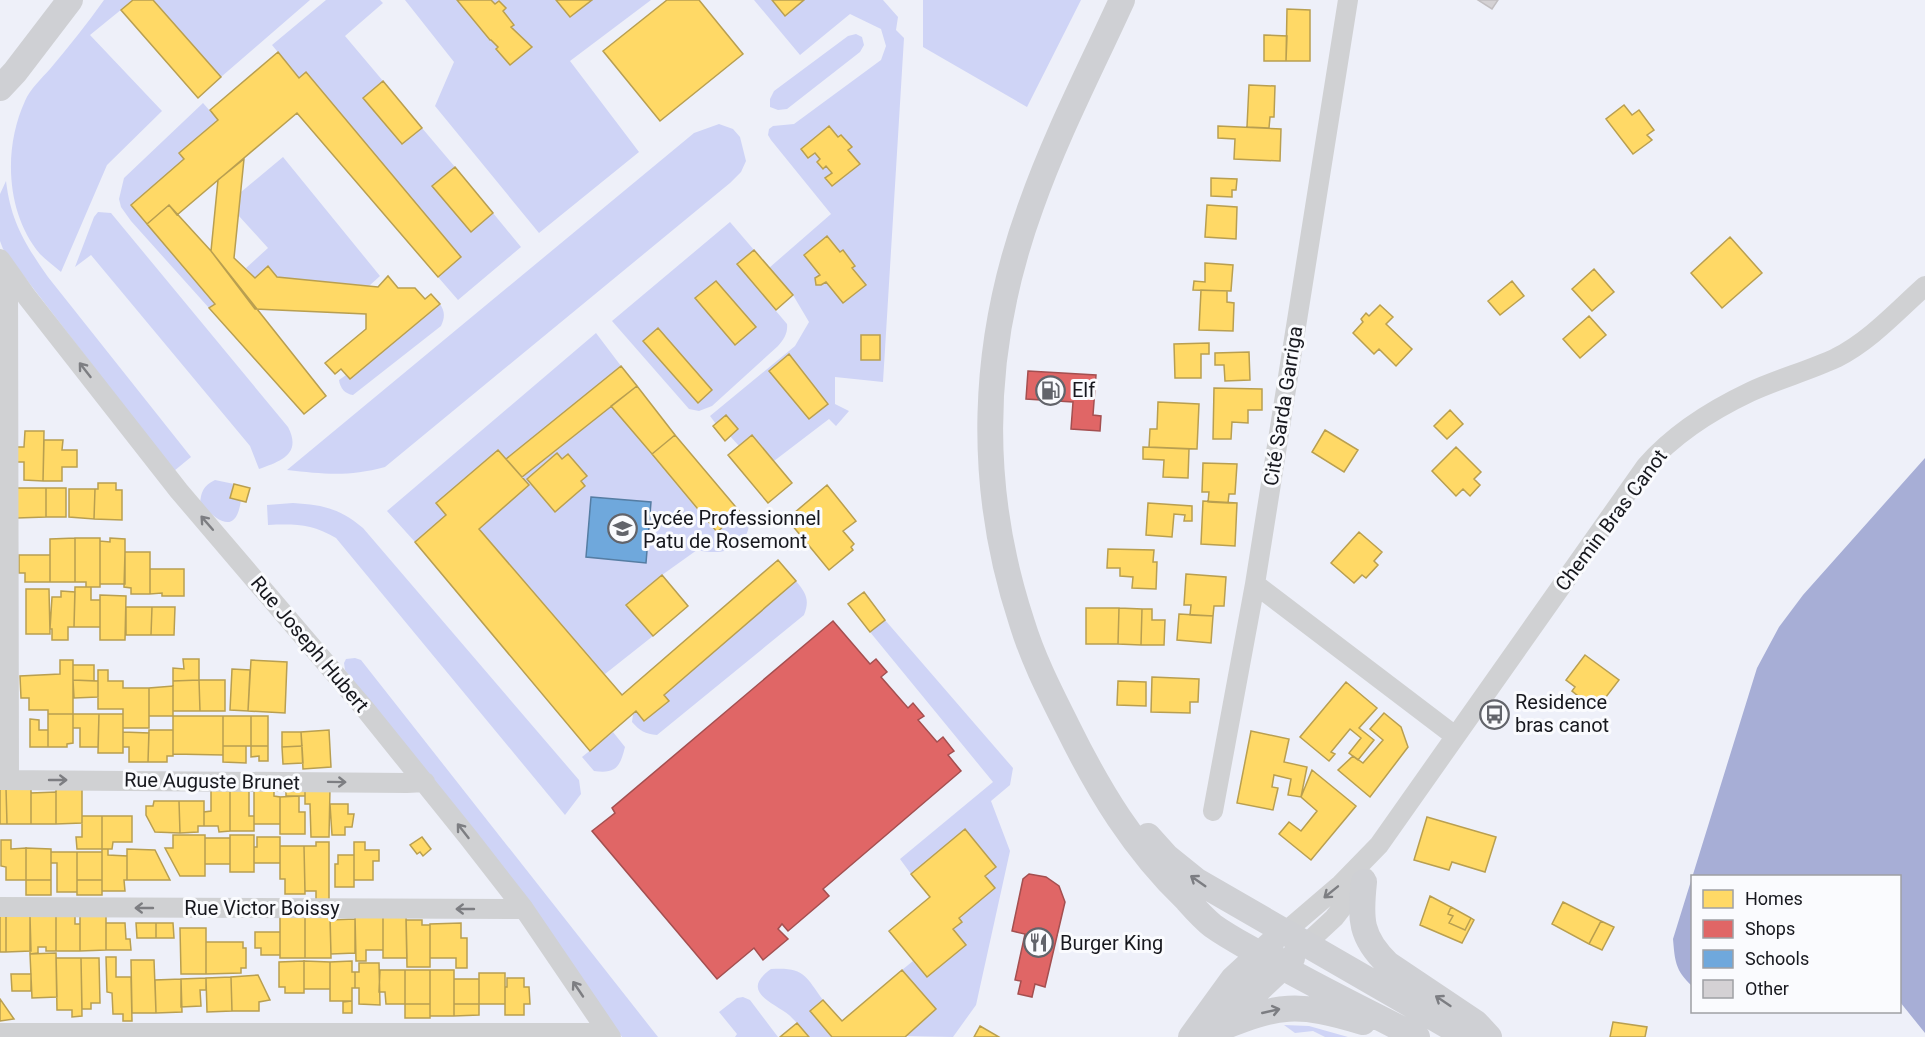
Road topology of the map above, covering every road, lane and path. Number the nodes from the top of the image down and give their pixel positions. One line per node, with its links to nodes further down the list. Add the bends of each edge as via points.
1 (70, 0): 4 (main road)
2 (1122, 0): 11 (main road, via 1048,161 1013,260 1003,303 989,425 991,482 1014,600 1043,677)
3 (1348, 0): 9 (street, Cité Sarda Garriga)
4 (8, 80): 5 (main road)
5 (0, 102)
6 (4, 265): 8 (street); 13 (street, Rue Joseph Hubert, one-way to 6, via 179,491)
7 (1925, 286): 10 (street, Chemin Bras Canot, via 1854,347 1725,405 1661,449)
8 (4, 453): 12 (street)
9 (1255, 584): 10 (street); 14 (street, Cité Sarda Garriga)
10 (1455, 736): 15 (street, Chemin Bras Canot)
11 (1085, 764): 19 (main road, one-way to 11, via 1197,881 1166,856); 20 (main road, via 1125,828 1162,876 1212,926)
12 (4, 780): 13 (street, Rue Auguste Brunet, one-way to 13)
13 (424, 782): 18 (street, Rue Joseph Hubert, one-way to 13)
14 (1213, 811)
15 (1379, 845): 16 (street, Chemin Bras Canot); 19 (street, Chemin Bras Canot, one-way to 19)
16 (1364, 882): 19 (street, Chemin Bras Canot, via 1334,918); 28 (main road, one-way to 16, via 1476,1023 1376,952 1362,924)
17 (0, 907): 18 (street, Rue Victor Boissy, one-way to 17)
18 (524, 909): 22 (street, Rue Joseph Hubert, one-way to 18)
19 (1295, 938): 20 (main road); 21 (main road); 27 (main road)
20 (1260, 955): 21 (main road); 25 (main road, via 1233,979)
21 (1282, 968): 24 (main road); 26 (main road)
22 (606, 1030): 23 (street)
23 (0, 1033)
24 (1211, 1033): 26 (main road, one-way to 26, via 1272,1010 1300,1007)
25 (1191, 1037)
26 (1415, 1037)
27 (1467, 1037)
28 (1489, 1037)

